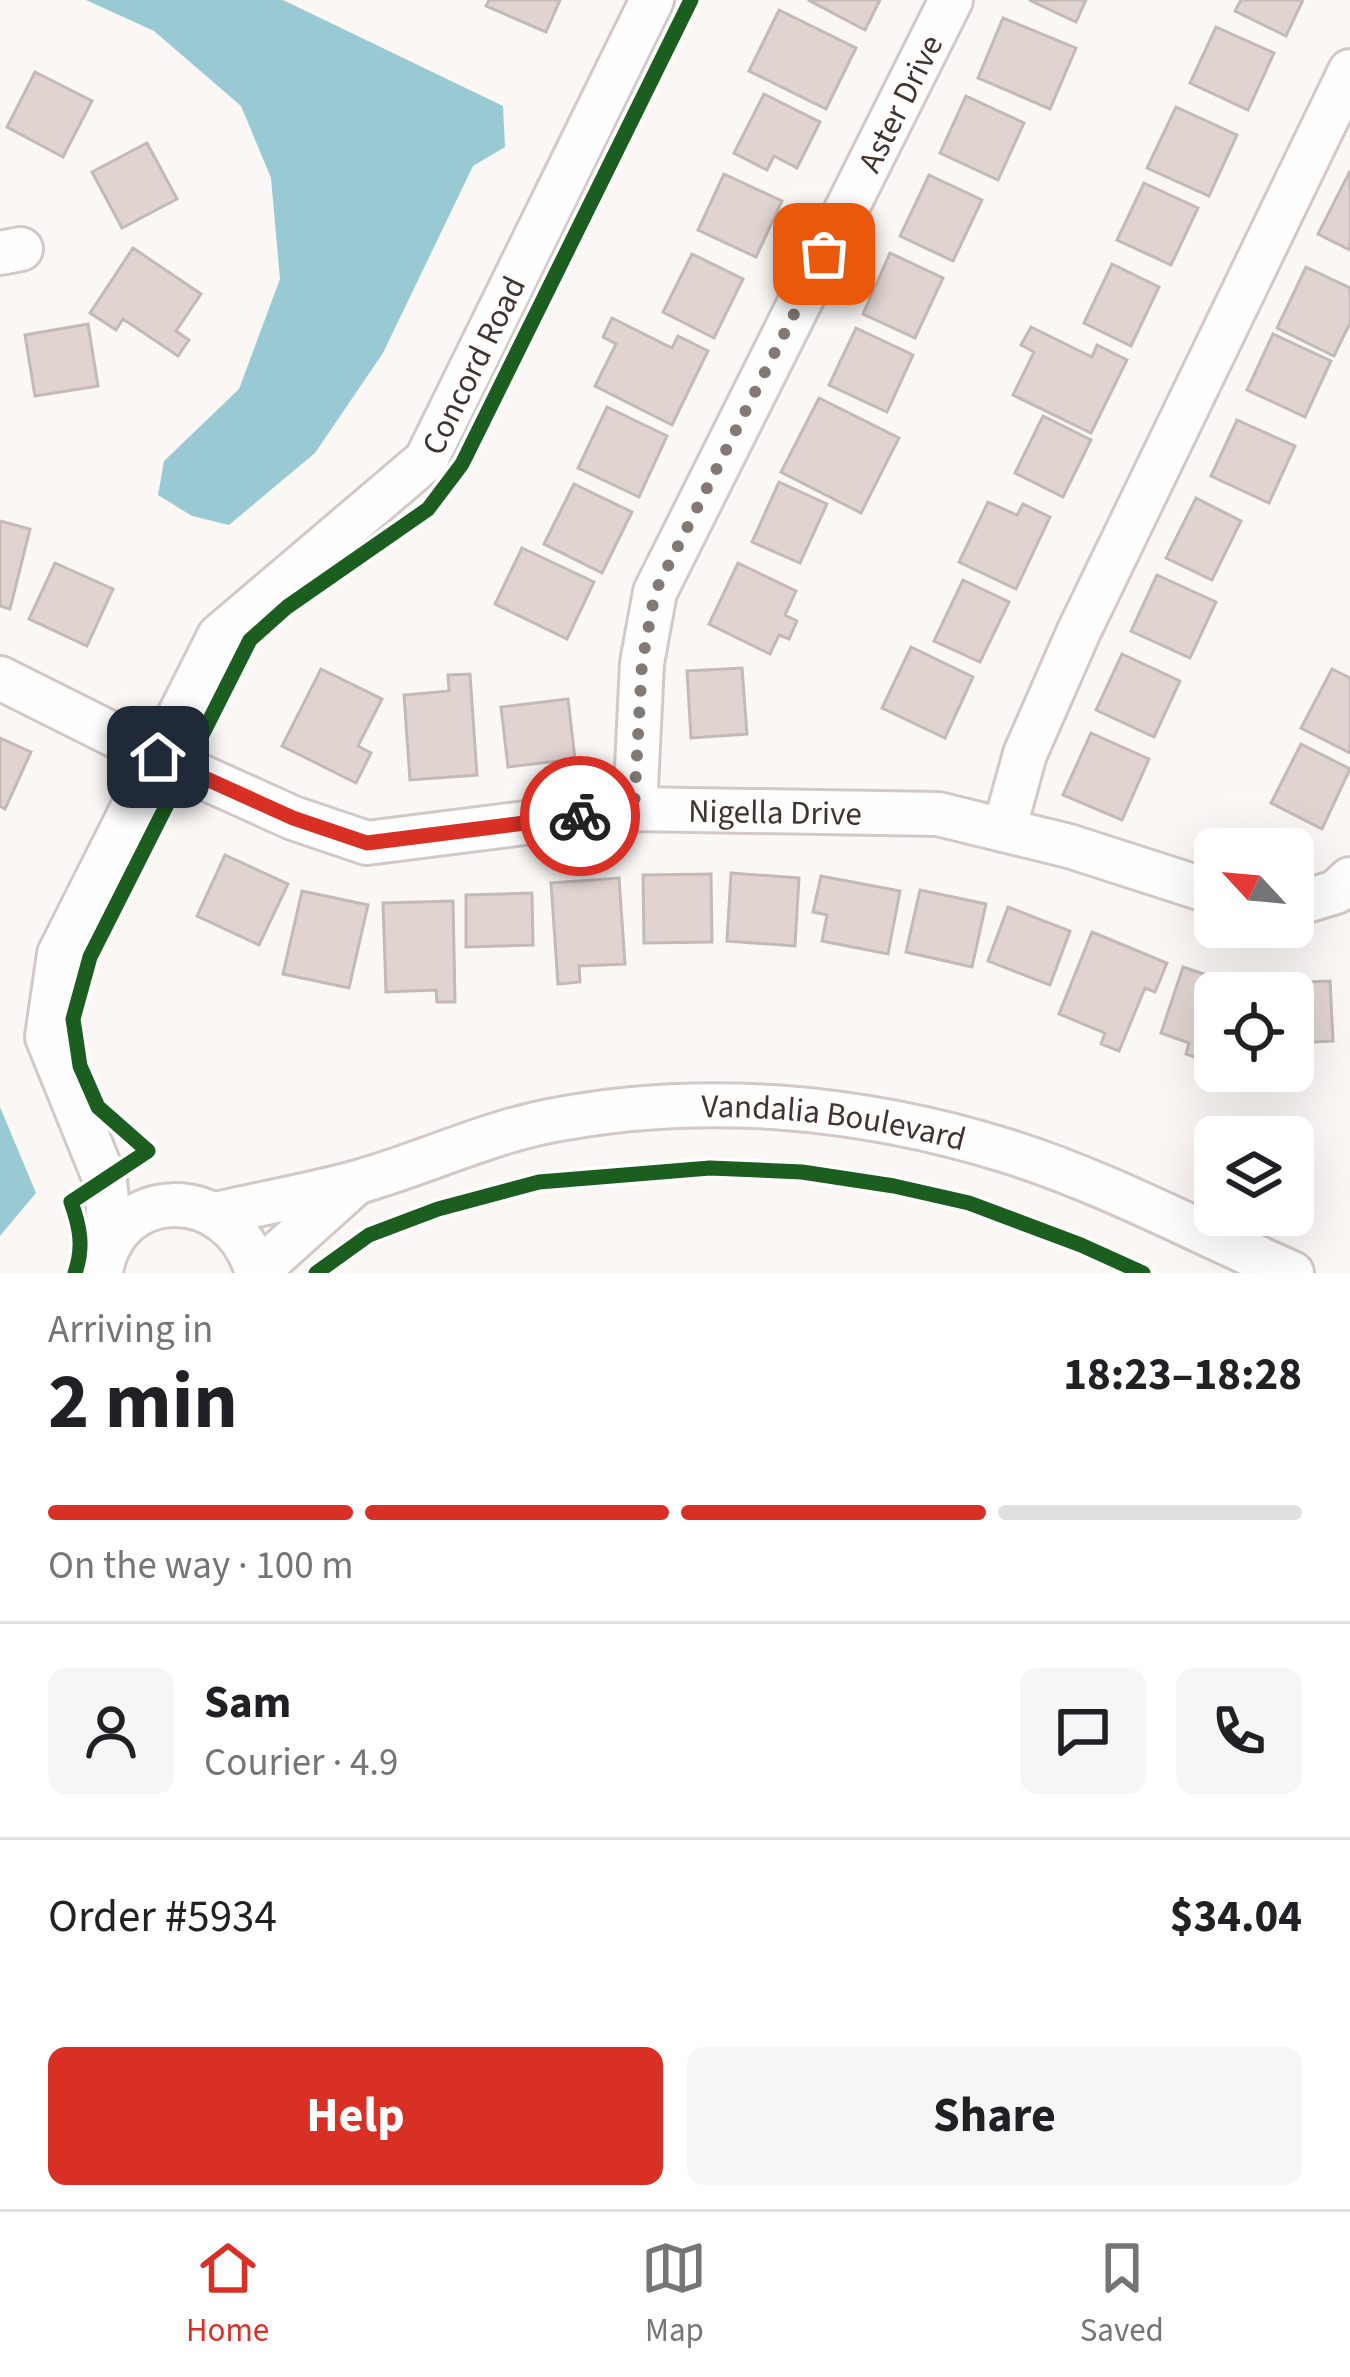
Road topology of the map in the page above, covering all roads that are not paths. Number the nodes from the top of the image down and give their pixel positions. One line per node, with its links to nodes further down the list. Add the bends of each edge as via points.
1 (652, 0): 5 (street, Concord Road, via 426,460 219,636)
2 (951, 0): 6 (street, Aster Drive, via 655,592 642,663)
3 (1350, 71): 7 (street, via 1079,631 1025,754)
4 (0, 678): 5 (street, Nigella Drive)
5 (158, 757): 6 (street, Nigella Drive, via 367,843); 11 (street, Concord Road, via 58,954 47,1037)
6 (634, 809): 7 (street, Nigella Drive, via 938,814)
7 (1004, 830): 8 (street, Nigella Drive)
8 (1194, 886)
9 (1343, 886): 10 (street)
10 (1314, 896)
11 (81, 1126): 13 (street, Concord Road); 15 (street, Concord Road, via 105,1180)
12 (357, 1182): 14 (street, Vandalia Boulevard); 16 (street, Vandalia Boulevard); 17 (street, Vandalia Boulevard, via 547,1121 688,1103 797,1108 911,1125 1011,1152)
13 (164, 1206): 14 (street); 15 (street, via 143,1213)
14 (216, 1214): 16 (street, via 243,1238)
15 (106, 1258)
16 (257, 1272)
17 (1292, 1273)

